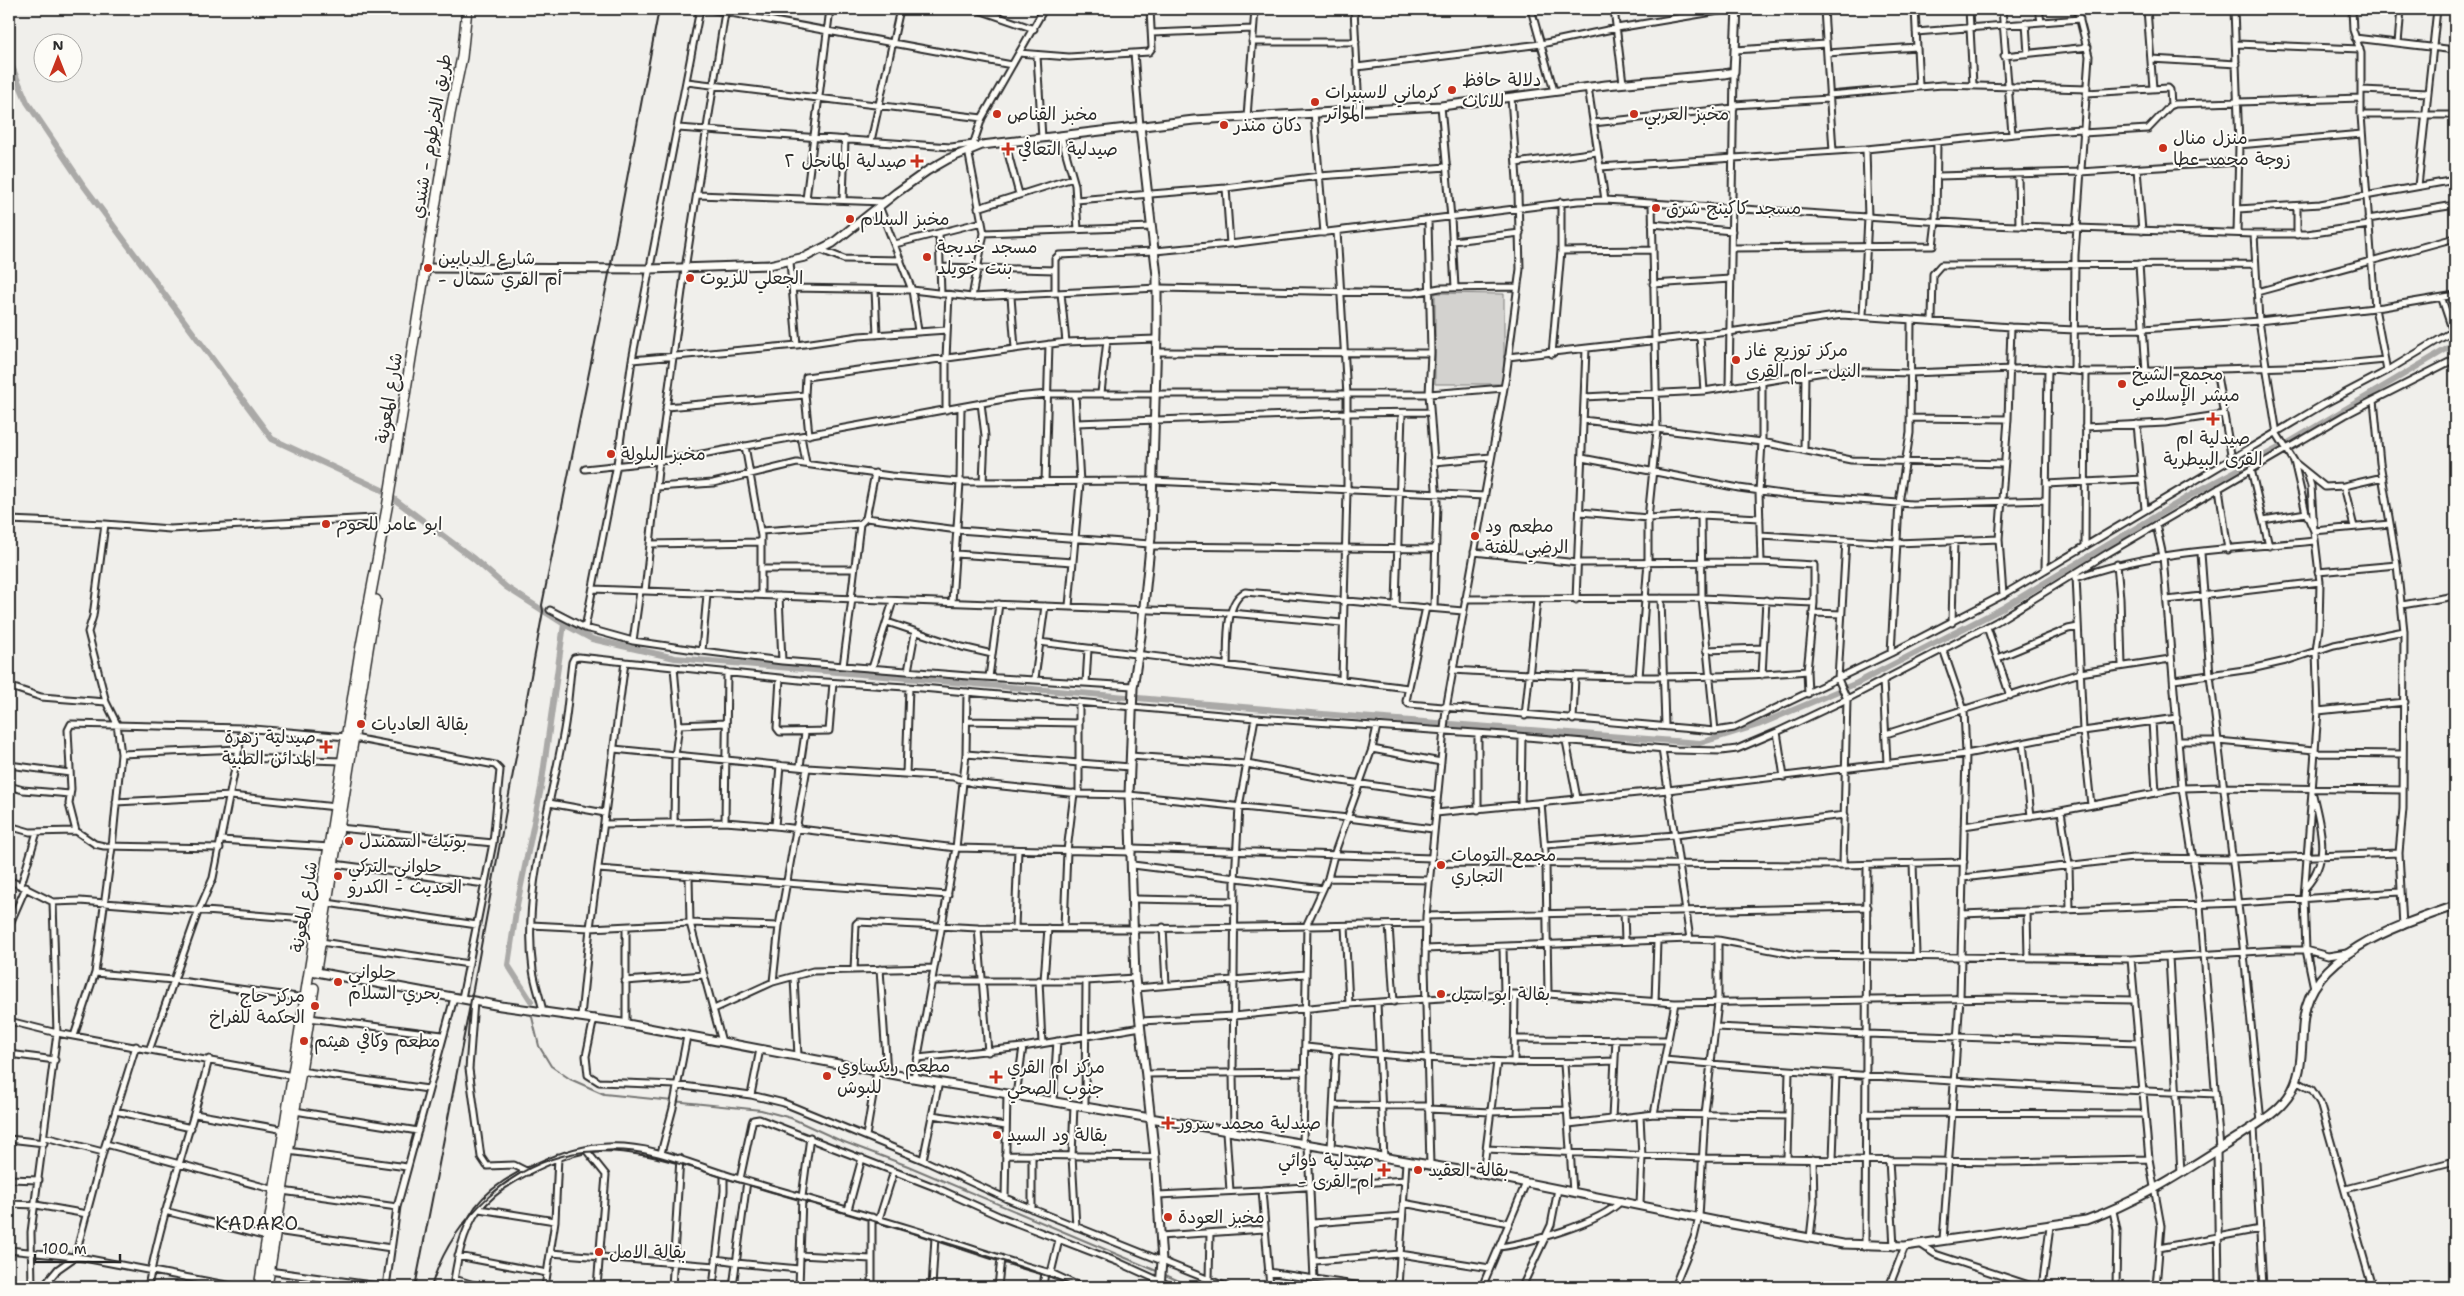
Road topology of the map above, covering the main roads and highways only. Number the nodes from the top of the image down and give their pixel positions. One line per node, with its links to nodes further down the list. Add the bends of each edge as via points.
1 (467, 9): 2 (highway, طريق الخرطوم - شندي, via 462,57)
2 (426, 268): 3 (highway, شارع المعونة, via 388,508 360,651)
3 (350, 737): 4 (highway, شارع المعونة, via 334,864); 4 (highway, شارع المعونة, via 343,761)
4 (313, 971): 5 (highway, شارع المعونة, via 306,998); 5 (highway, شارع المعونة, via 309,1018)
5 (297, 1073): 6 (highway, شارع المعونة, via 285,1130); 6 (highway, شارع المعونة, via 295,1111)
6 (281, 1174): 7 (highway, شارع المعونة)
7 (278, 1190): 8 (highway, شارع المعونة); 9 (highway, شارع المعونة, via 276,1231)
8 (259, 1287)
9 (266, 1287)

